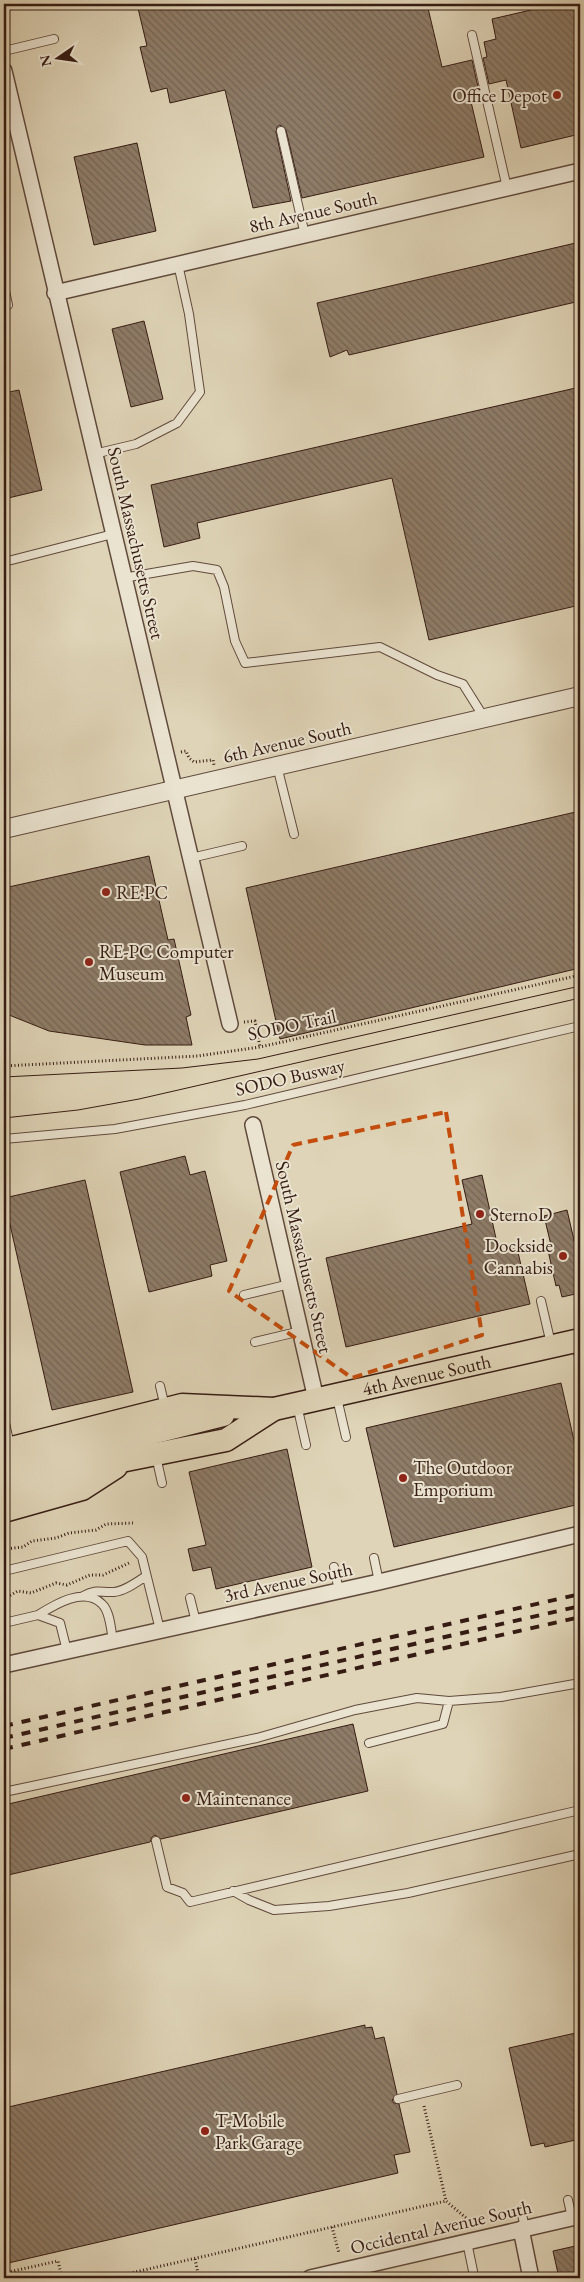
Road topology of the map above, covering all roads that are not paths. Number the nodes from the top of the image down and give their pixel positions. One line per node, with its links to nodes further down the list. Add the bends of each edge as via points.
1 (472, 35): 7 (lane)
2 (54, 39): 3 (lane)
3 (4, 51)
4 (4, 71): 11 (street, South Massachusetts Street)
5 (282, 131): 8 (lane)
6 (580, 171): 7 (street, 8th Avenue South)
7 (507, 188): 8 (street, 8th Avenue South)
8 (305, 235): 9 (street, 8th Avenue South)
9 (178, 264): 11 (street, 8th Avenue South); 13 (lane, via 200,392 177,423 136,444)
10 (4, 286): 12 (lane)
11 (55, 293): 13 (street, South Massachusetts Street)
12 (8, 305)
13 (94, 454): 14 (street, South Massachusetts Street)
14 (113, 534): 15 (lane); 16 (street, South Massachusetts Street)
15 (4, 562)
16 (123, 578): 18 (lane, via 193,566 217,570 224,587 235,641 245,663 380,647 462,684); 20 (street, South Massachusetts Street)
17 (580, 696): 18 (street, 6th Avenue South)
18 (485, 719): 19 (street, 6th Avenue South)
19 (277, 766): 20 (street, 6th Avenue South); 22 (lane)
20 (174, 790): 21 (street, 6th Avenue South); 24 (street, South Massachusetts Street)
21 (4, 829)
22 (294, 834)
23 (242, 846): 24 (lane)
24 (190, 858): 25 (street, South Massachusetts Street)
25 (230, 1024)
26 (580, 1026): 28 (lane, SODO Busway, via 245,1105 115,1129)
27 (253, 1125): 29 (street, South Massachusetts Street)
28 (4, 1139)
29 (290, 1284): 30 (lane); 32 (street, South Massachusetts Street)
30 (244, 1295)
31 (541, 1301): 34 (lane)
32 (301, 1332): 33 (lane); 37 (street, South Massachusetts Street)
33 (255, 1342)
34 (551, 1346): 35 (main road, 4th Avenue South); 37 (main road, 4th Avenue South)
35 (579, 1348)
36 (160, 1386): 38 (lane)
37 (316, 1399): 39 (main road, 4th Avenue South); 41 (lane); 42 (lane)
38 (165, 1409): 39 (main road, 4th Avenue South, via 182,1405); 43 (main road, 4th Avenue South)
39 (274, 1409): 44 (main road, 4th Avenue South, via 226,1440); 46 (main road, via 187,1422)
40 (4, 1418): 43 (lane)
41 (346, 1437)
42 (306, 1445)
43 (7, 1449)
44 (155, 1454): 45 (main road, 4th Avenue South); 47 (lane)
45 (129, 1459): 48 (main road, 4th Avenue South); 49 (main road, via 82,1489)
46 (4, 1470)
47 (162, 1483)
48 (4, 1490)
49 (4, 1511)
50 (580, 1534): 55 (street, 3rd Avenue South)
51 (374, 1558): 55 (lane)
52 (334, 1567): 56 (lane)
53 (4, 1571): 54 (lane, via 128,1541 142,1558)
54 (146, 1576): 57 (lane, via 114,1592 92,1591); 62 (lane)
55 (379, 1582): 56 (street, 3rd Avenue South)
56 (339, 1591): 60 (street, 3rd Avenue South)
57 (84, 1596): 59 (lane, via 59,1602); 63 (lane, via 103,1604)
58 (190, 1598): 60 (lane)
59 (38, 1615): 61 (lane); 64 (lane, via 60,1622)
60 (196, 1622): 62 (street, 3rd Avenue South)
61 (4, 1623)
62 (160, 1630): 63 (street, 3rd Avenue South)
63 (113, 1641): 64 (street, 3rd Avenue South)
64 (67, 1651): 65 (street, 3rd Avenue South)
65 (4, 1665)
66 (580, 1683): 67 (lane, via 501,1697)
67 (449, 1701): 68 (lane, via 443,1724); 69 (lane, via 418,1698 364,1708 257,1738)
68 (369, 1743)
69 (4, 1792)
70 (580, 1810): 73 (lane)
71 (156, 1841): 73 (lane, via 167,1887 183,1893 190,1902)
72 (580, 1854): 73 (lane, via 408,1893 329,1906 274,1910)
73 (233, 1891)
74 (457, 2085): 75 (lane)
75 (398, 2099)
76 (568, 2200): 78 (lane)
77 (521, 2210): 79 (lane)
78 (576, 2217): 79 (street, Occidental Avenue South)
79 (523, 2229): 80 (street, Occidental Avenue South); 83 (street)
80 (467, 2242): 81 (lane); 82 (street, Occidental Avenue South)
81 (474, 2271)
82 (310, 2278)
83 (531, 2278)

